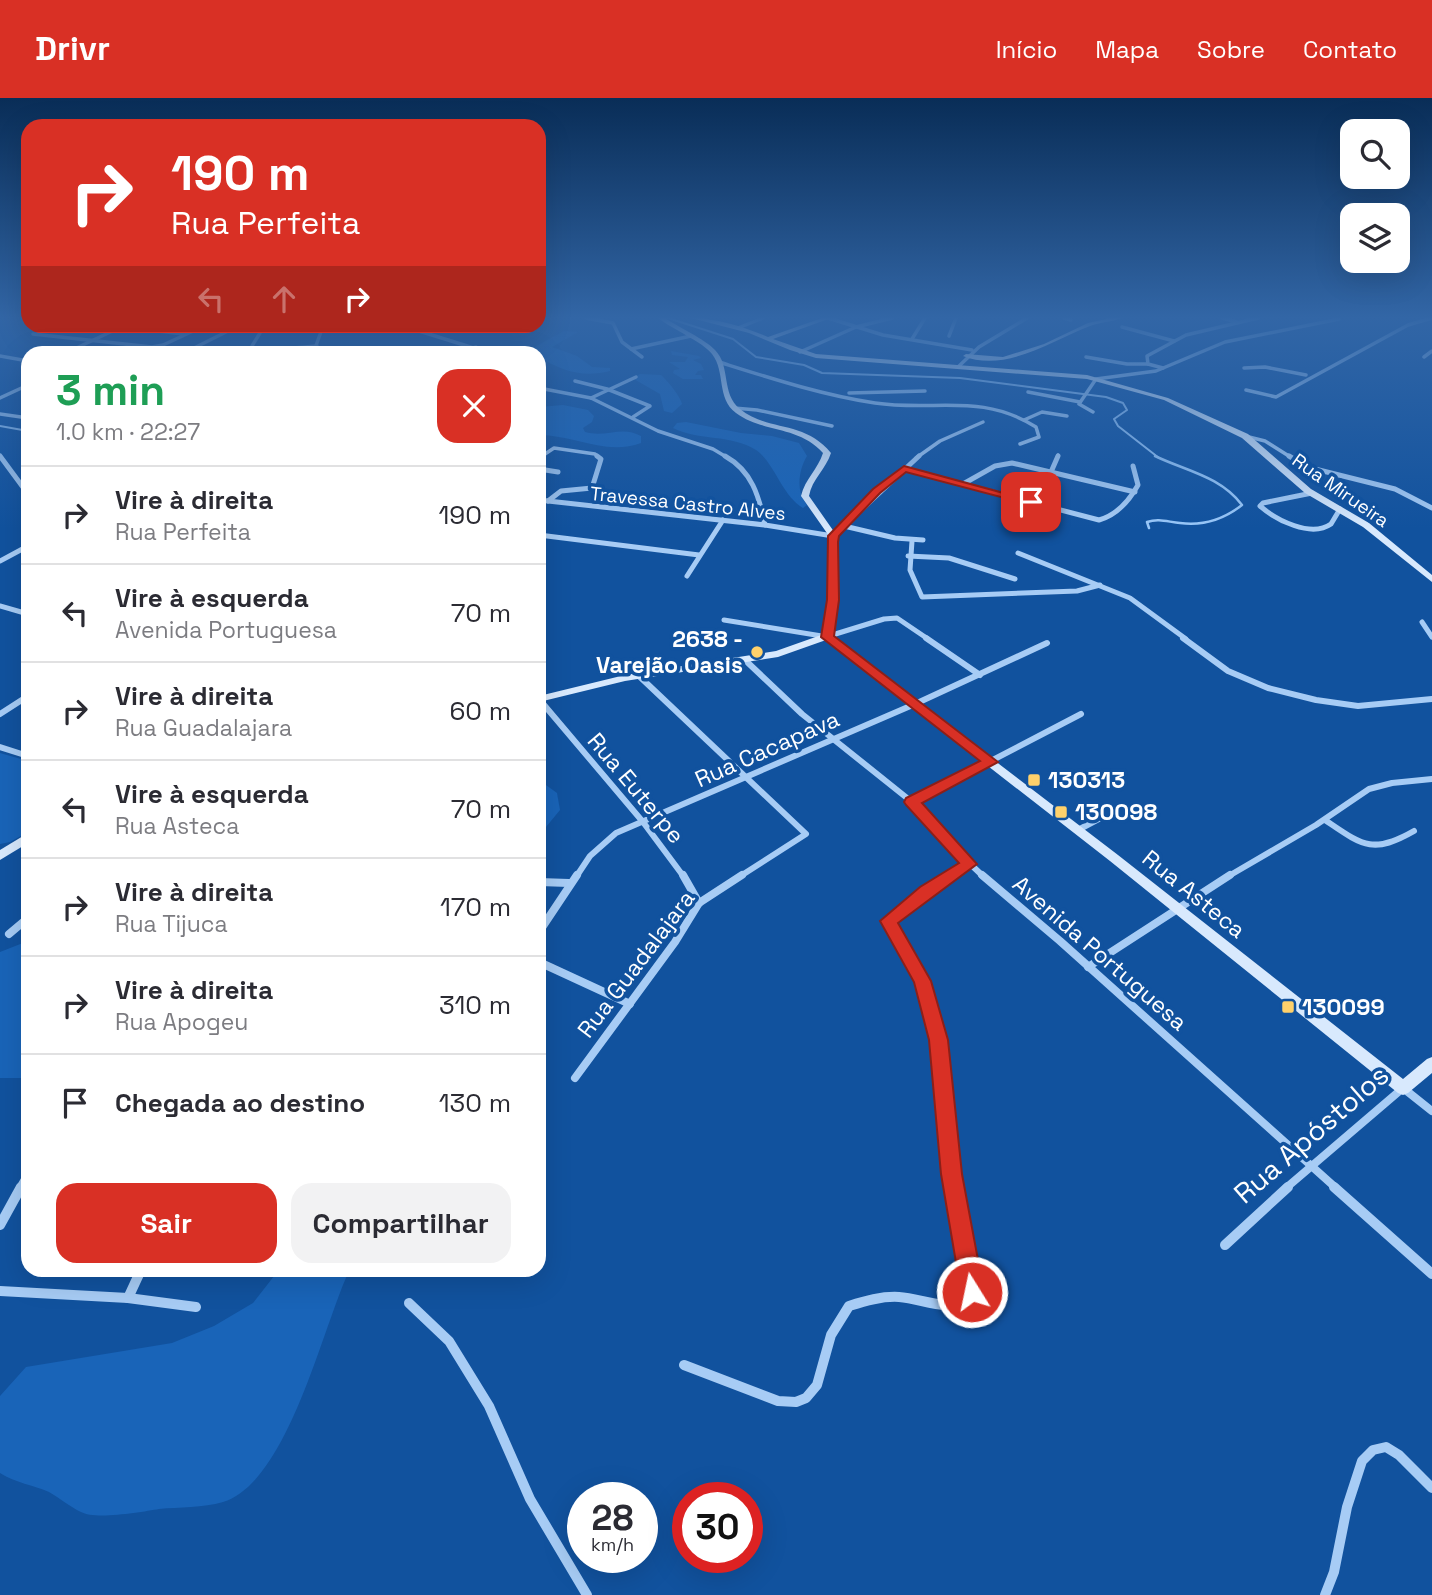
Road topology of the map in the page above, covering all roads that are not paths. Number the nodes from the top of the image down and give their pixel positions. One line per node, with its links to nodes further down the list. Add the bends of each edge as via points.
1 (20, 388): 14 (street)
2 (602, 388): 9 (street)
3 (725, 388): 17 (street)
4 (813, 388): 13 (street)
5 (1090, 388): 16 (street)
6 (1126, 388): 28 (street, Rua Mirueira, via 1166,399)
7 (1289, 388): 10 (street, via 1276,397)
8 (546, 389): 15 (street)
9 (607, 389): 15 (street); 24 (street, via 650,406)
10 (1246, 390)
11 (925, 391): 13 (street)
12 (1028, 392): 16 (street)
13 (835, 394): 25 (street, via 890,405 983,404)
14 (0, 398)
15 (591, 398): 24 (street)
16 (1080, 401): 18 (street, via 1079,406)
17 (734, 408): 27 (street); 49 (street, via 753,419 786,427 824,449 827,457 809,480 805,496)
18 (1093, 412)
19 (0, 414): 22 (street)
20 (21, 414): 22 (street)
21 (1067, 415): 25 (street, via 1042,412)
22 (17, 416): 23 (street)
23 (21, 417)
24 (633, 417): 46 (street, via 737,463 755,489)
25 (1024, 420): 29 (street, via 1036,427 1039,437)
26 (983, 422): 34 (street, via 946,436)
27 (832, 426)
28 (1245, 436): 41 (street, Rua Mirueira); 43 (street, via 1265,441 1307,467 1395,489)
29 (1020, 444)
30 (546, 453): 42 (street, via 554,447 601,459 592,488 561,491)
31 (1058, 455): 37 (street)
32 (0, 456): 38 (street)
33 (1133, 466): 40 (street, via 1138,481)
34 (904, 469): 39 (street); 47 (street)
35 (546, 470): 36 (street)
36 (558, 472)
37 (1051, 472): 39 (street, via 1005,463); 40 (street)
38 (21, 484)
39 (964, 484): 40 (street, via 1095,519 1107,518)
40 (1135, 492)
41 (1312, 493): 44 (street, Rua Mirueira); 44 (street, via 1260,506 1275,517 1316,529 1332,524)
42 (548, 501): 45 (street, Travessa Castro Alves)
43 (1432, 508)
44 (1340, 509): 59 (street, Rua Mirueira)
45 (723, 520): 46 (street, Travessa Castro Alves); 54 (street)
46 (765, 525): 49 (street, Travessa Castro Alves)
47 (844, 526): 49 (street); 51 (street)
48 (546, 536): 54 (street)
49 (833, 536): 65 (street)
50 (923, 540): 51 (street)
51 (912, 541): 55 (street)
52 (21, 550): 56 (street)
53 (1018, 553): 60 (street)
54 (699, 555): 57 (street)
55 (908, 556): 58 (street, via 949,558); 60 (street, via 911,578 922,597 928,598 1087,591)
56 (0, 561)
57 (687, 576)
58 (1016, 579)
59 (1432, 579)
60 (1100, 585): 72 (street, via 1130,598 1228,671 1268,688 1358,706)
61 (0, 606): 62 (street)
62 (21, 612)
63 (724, 620): 65 (street)
64 (1422, 622): 66 (street)
65 (828, 636): 68 (street, via 800,648); 69 (street, via 897,618); 74 (street, Rua Asteca)
66 (1432, 637)
67 (1047, 643): 69 (street, Rua Cacapava)
68 (745, 660): 70 (street); 78 (street, Avenida Portuguesa)
69 (980, 675): 74 (street, Rua Cacapava)
70 (639, 676): 71 (street); 82 (street)
71 (546, 697)
72 (1432, 699)
73 (21, 700): 76 (street)
74 (915, 704): 78 (street, Rua Cacapava); 81 (street, Rua Asteca)
75 (546, 707): 87 (street, Rua Euterpe)
76 (0, 714)
77 (1081, 714): 81 (street)
78 (832, 739): 82 (street, Rua Cacapava); 84 (street, Avenida Portuguesa)
79 (0, 747): 80 (street)
80 (21, 754)
81 (990, 762): 84 (street); 88 (street, Rua Asteca)
82 (746, 777): 87 (street, Rua Cacapava); 95 (street, Rua Guadalajara, via 806,834)
83 (1432, 779): 86 (street, via 1371,788 1348,799)
84 (912, 802): 92 (street, Avenida Portuguesa)
85 (1124, 806): 88 (street)
86 (1325, 820): 89 (street, via 1376,849 1389,847); 96 (street)
87 (643, 822): 94 (street, Rua Cacapava, via 603,842); 95 (street, Rua Euterpe, via 677,865)
88 (1078, 830): 96 (street, Rua Asteca)
89 (1415, 831)
90 (21, 842): 91 (street)
91 (1, 854)
92 (969, 864): 101 (street, Avenida Portuguesa); 117 (street, via 888,921 922,981 938,1040 971,1300 963,1305 942,1305 898,1297 849,1306 831,1335 817,1385 796,1402 778,1401)
93 (546, 882): 94 (street)
94 (569, 884): 97 (street, Rua Cacapava)
95 (699, 903): 102 (street, Rua Guadalajara)
96 (1175, 907): 101 (street); 105 (street, Rua Asteca)
97 (546, 921)
98 (21, 924): 99 (street)
99 (9, 934)
100 (546, 965): 102 (street)
101 (1088, 967): 107 (street, Avenida Portuguesa)
102 (630, 1004): 104 (street, Rua Guadalajara)
103 (1432, 1064): 105 (street, Rua Apóstolos)
104 (575, 1077)
105 (1404, 1088): 106 (street, Rua Asteca); 107 (street, Rua Apóstolos)
106 (1432, 1111)
107 (1310, 1166): 110 (street, Rua Apóstolos); 111 (street, Avenida Portuguesa)
108 (21, 1187): 109 (street)
109 (0, 1225)
110 (1225, 1245)
111 (1432, 1274)
112 (138, 1277): 114 (street)
113 (0, 1291): 114 (street)
114 (128, 1298): 116 (street)
115 (409, 1303): 119 (street, via 449,1341 489,1406 530,1499)
116 (196, 1307)
117 (684, 1365)
118 (1432, 1488): 120 (street, via 1399,1455 1386,1447 1373,1450 1362,1461)
119 (587, 1595)
120 (1325, 1595)

